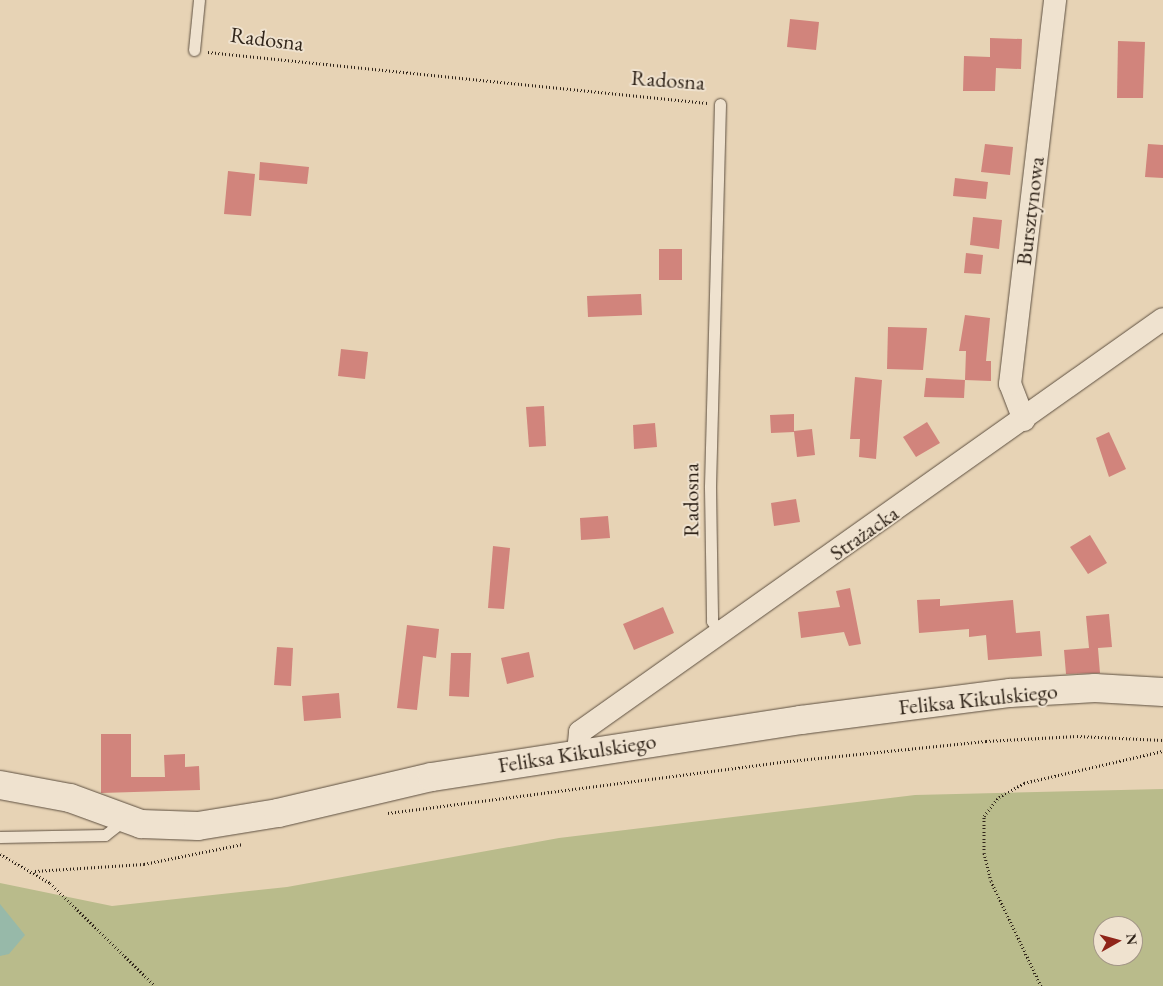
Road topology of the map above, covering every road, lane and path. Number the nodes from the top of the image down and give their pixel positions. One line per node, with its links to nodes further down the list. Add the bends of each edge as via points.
1 (200, 0): 3 (lane)
2 (1055, 0): 6 (street, Bursztynowa, via 1010,384)
3 (194, 50): 4 (path, Radosna, via 343,69)
4 (720, 104): 7 (lane, Radosna, via 710,488 712,621)
5 (1163, 319): 6 (street, Strażacka)
6 (1024, 420): 7 (street, Strażacka)
7 (721, 634): 11 (street, Strażacka, via 580,732)
8 (1163, 692): 11 (main road, Feliksa Kikulskiego, via 1095,688 1010,693)
9 (1163, 740): 13 (path, via 1077,736 986,741 770,763)
10 (1163, 751): 20 (path, via 1024,783 999,797 984,816 984,853 991,881)
11 (578, 752): 14 (main road, Feliksa Kikulskiego, via 432,777 231,822 179,827)
12 (0, 785): 14 (main road, Feliksa Kikulskiego, via 70,798)
13 (380, 815)
14 (125, 818): 15 (lane, via 105,836)
15 (0, 837)
16 (253, 842): 18 (path, via 144,864)
17 (0, 854): 18 (path)
18 (35, 871): 19 (path)
19 (155, 986)
20 (1041, 986)

